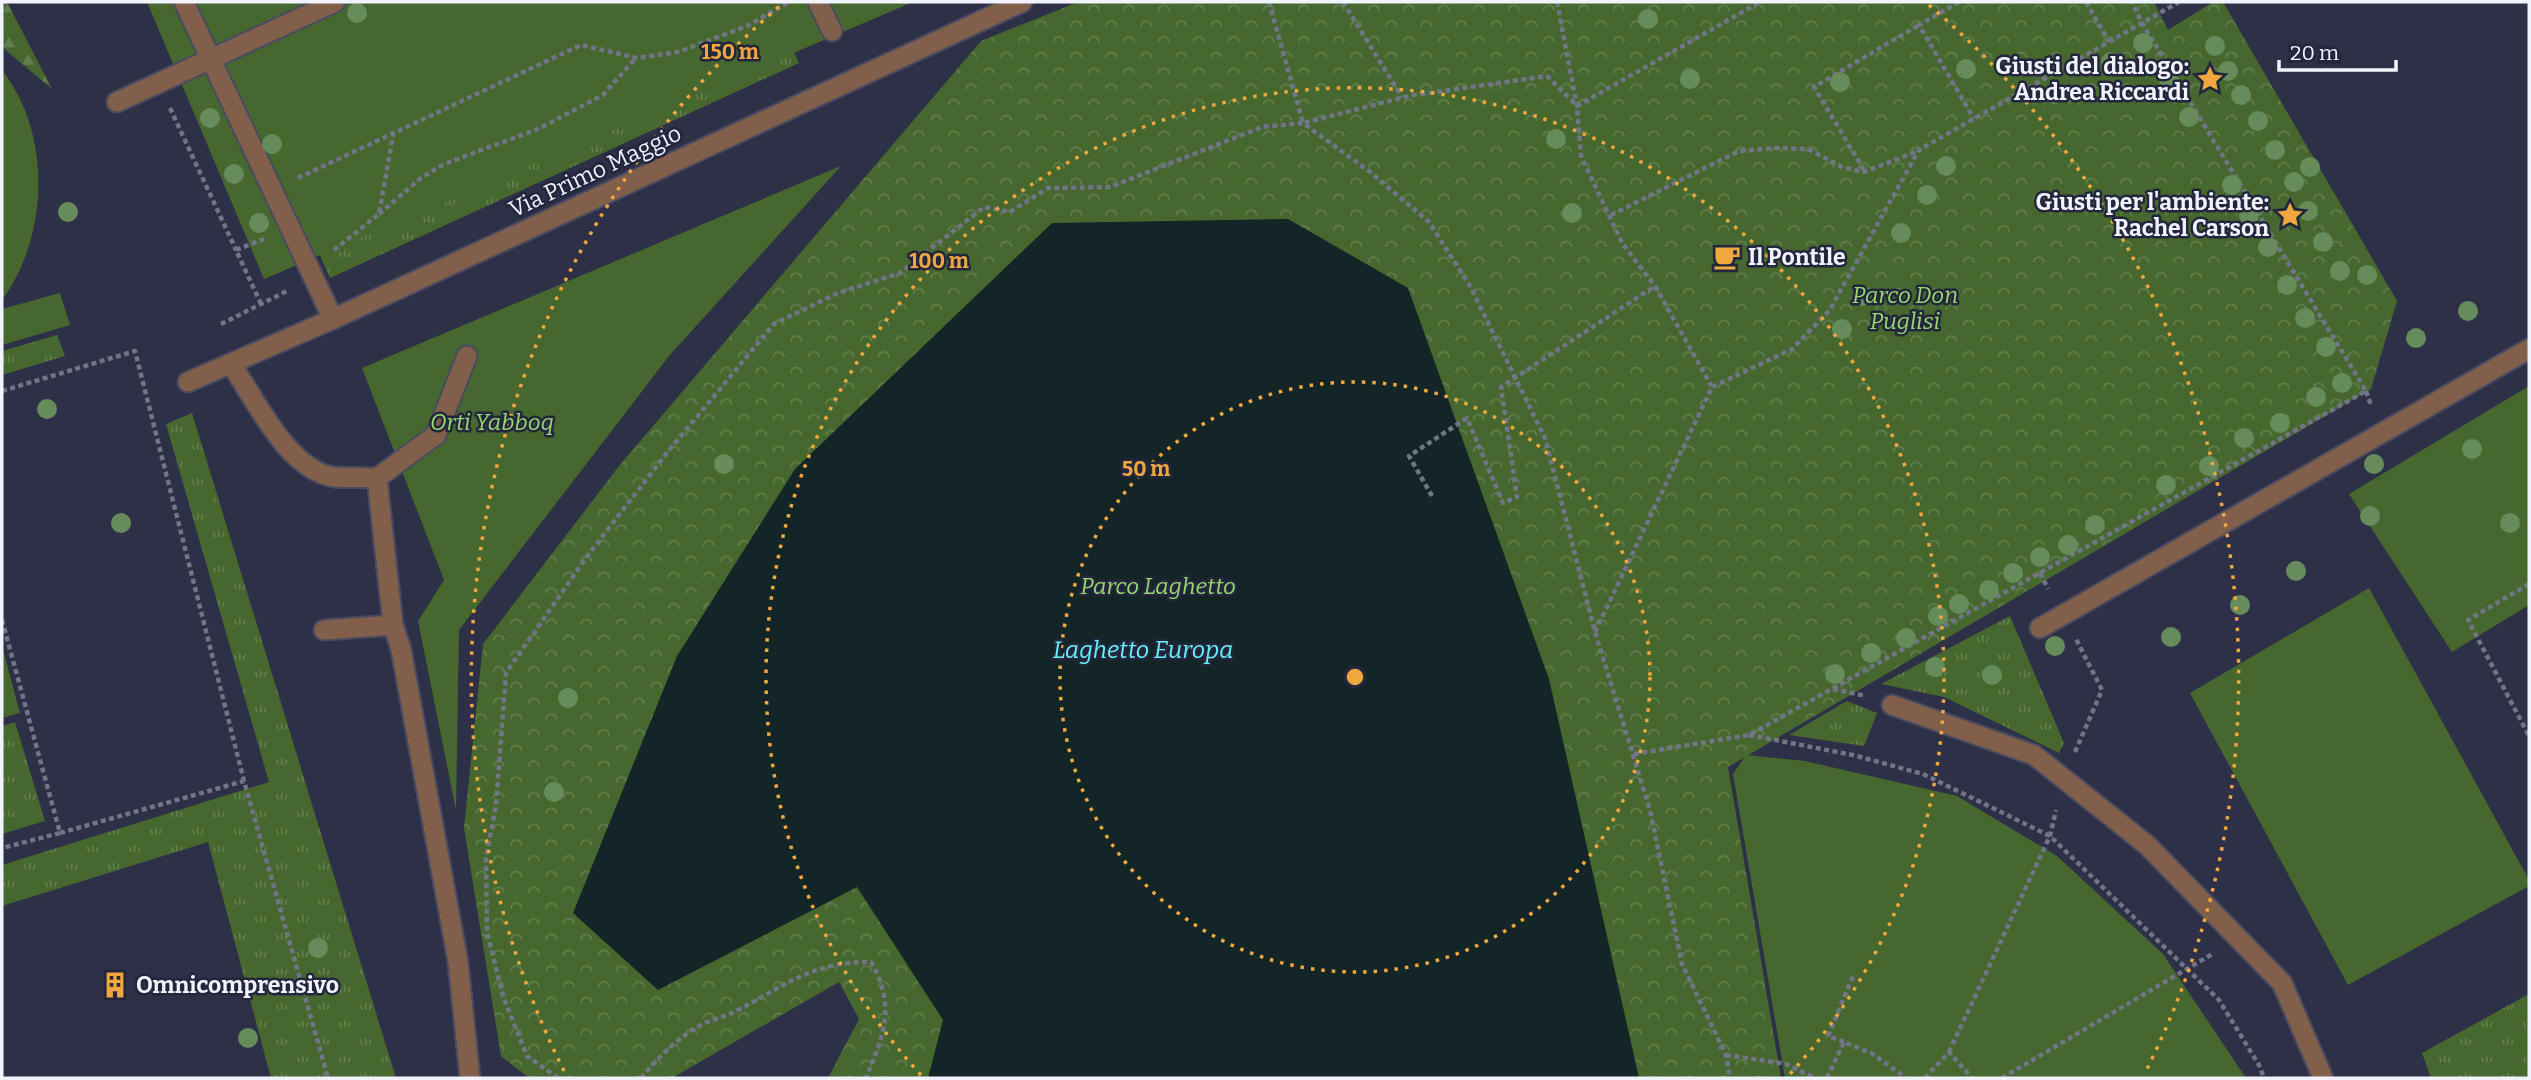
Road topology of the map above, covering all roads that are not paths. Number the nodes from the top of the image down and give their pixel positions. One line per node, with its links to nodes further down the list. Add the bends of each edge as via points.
1 (184, 2): 6 (street)
2 (335, 2): 6 (street)
3 (818, 2): 5 (street)
4 (1021, 2): 8 (street, Via Primo Maggio)
5 (832, 31)
6 (210, 58): 7 (street); 8 (street)
7 (117, 102)
8 (334, 319): 11 (street, Via Primo Maggio)
9 (2529, 349): 15 (street)
10 (467, 356): 13 (street, via 436,435)
11 (231, 364): 12 (street, Via Primo Maggio); 13 (street, via 295,457 331,477)
12 (188, 382)
13 (377, 478): 14 (street)
14 (393, 625): 16 (street); 18 (street, via 458,962)
15 (2040, 628)
16 (324, 630)
17 (1892, 705): 19 (street, via 2034,755 2147,845 2282,983)
18 (470, 1078)
19 (2323, 1078)

